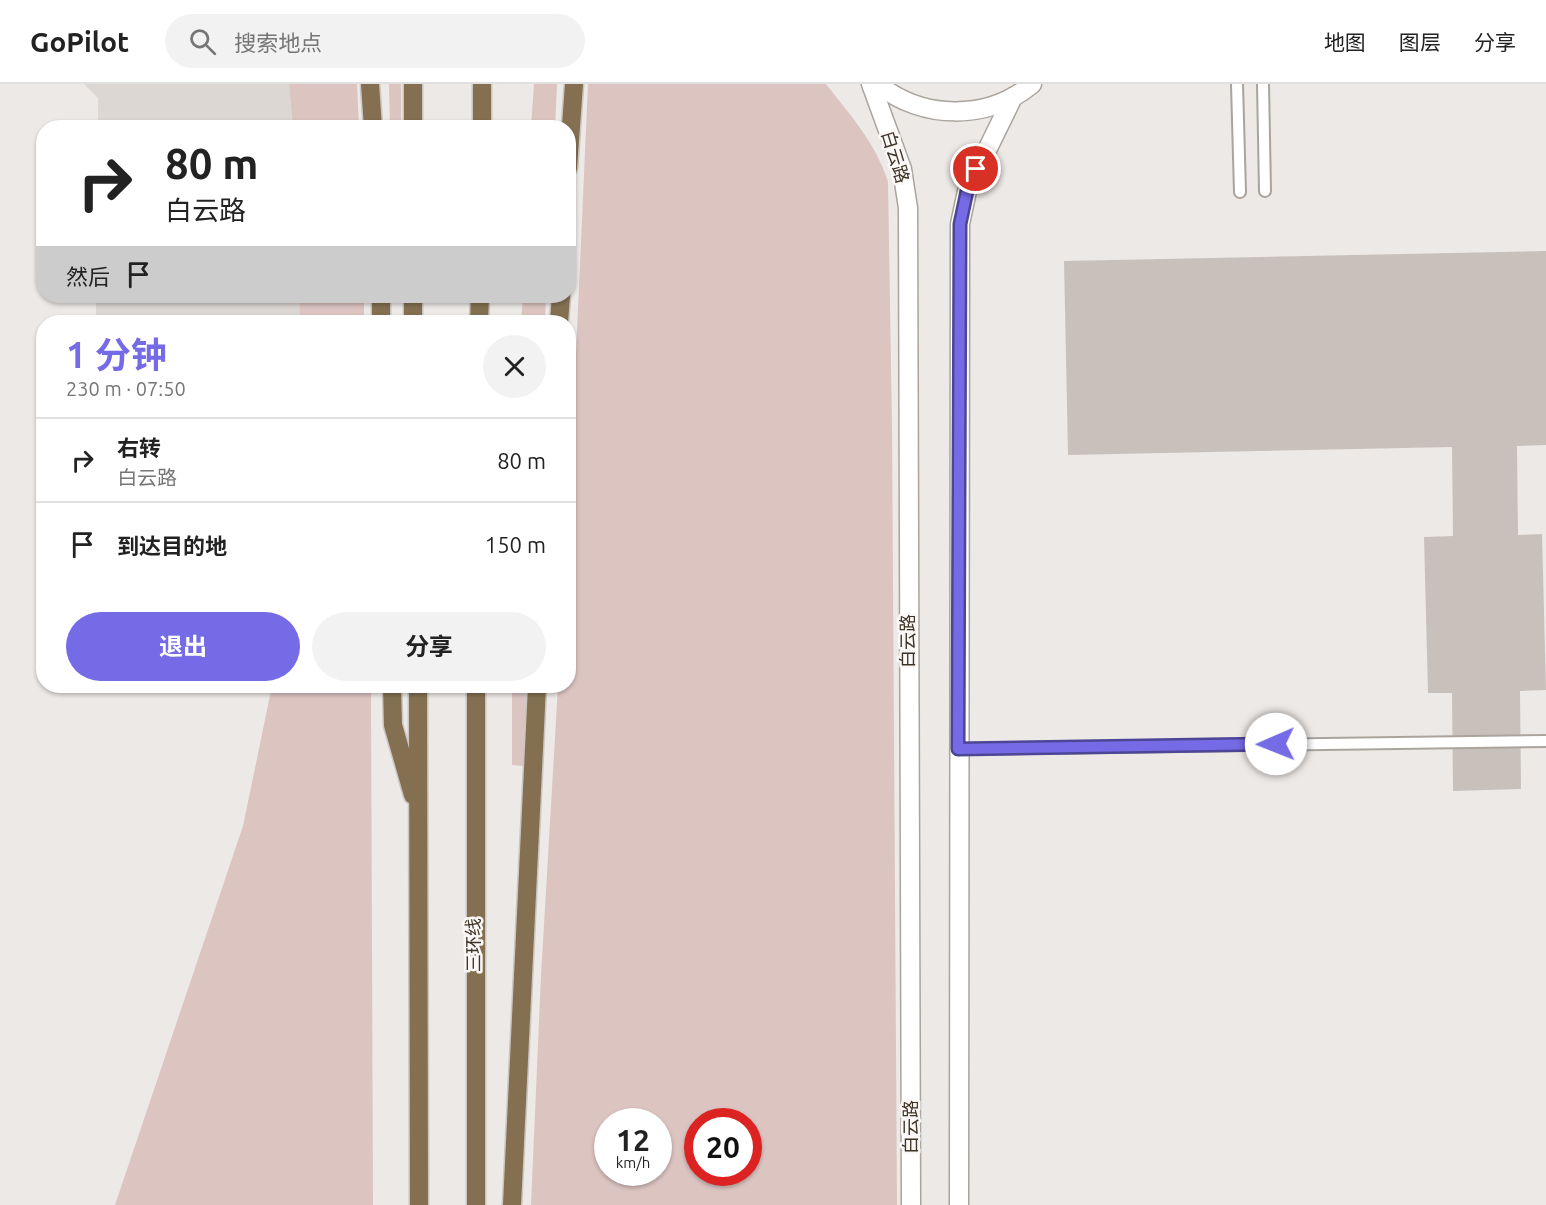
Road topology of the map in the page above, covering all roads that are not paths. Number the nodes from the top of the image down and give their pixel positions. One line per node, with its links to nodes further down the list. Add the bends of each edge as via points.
1 (370, 84): 11 (highway)
2 (413, 84): 12 (highway)
3 (482, 84): 13 (highway)
4 (574, 84): 14 (highway)
5 (871, 84): 27 (street, 白云路, via 902,169 908,208)
6 (878, 84): 10 (street, via 910,103 944,111 980,110)
7 (1032, 84): 10 (street)
8 (1237, 84): 16 (lane)
9 (1263, 84): 15 (lane)
10 (1013, 98): 22 (street, via 967,191 960,224)
11 (372, 120)
12 (413, 120)
13 (482, 120)
14 (571, 120)
15 (1265, 191)
16 (1240, 192)
17 (392, 693): 23 (highway, via 393,725)
18 (418, 693): 23 (highway)
19 (476, 693): 25 (highway, 三环线)
20 (537, 693): 26 (highway)
21 (1546, 741): 22 (lane)
22 (958, 749): 28 (street)
23 (419, 817): 24 (highway)
24 (419, 1205)
25 (476, 1205)
26 (512, 1205)
27 (911, 1205)
28 (959, 1205)

